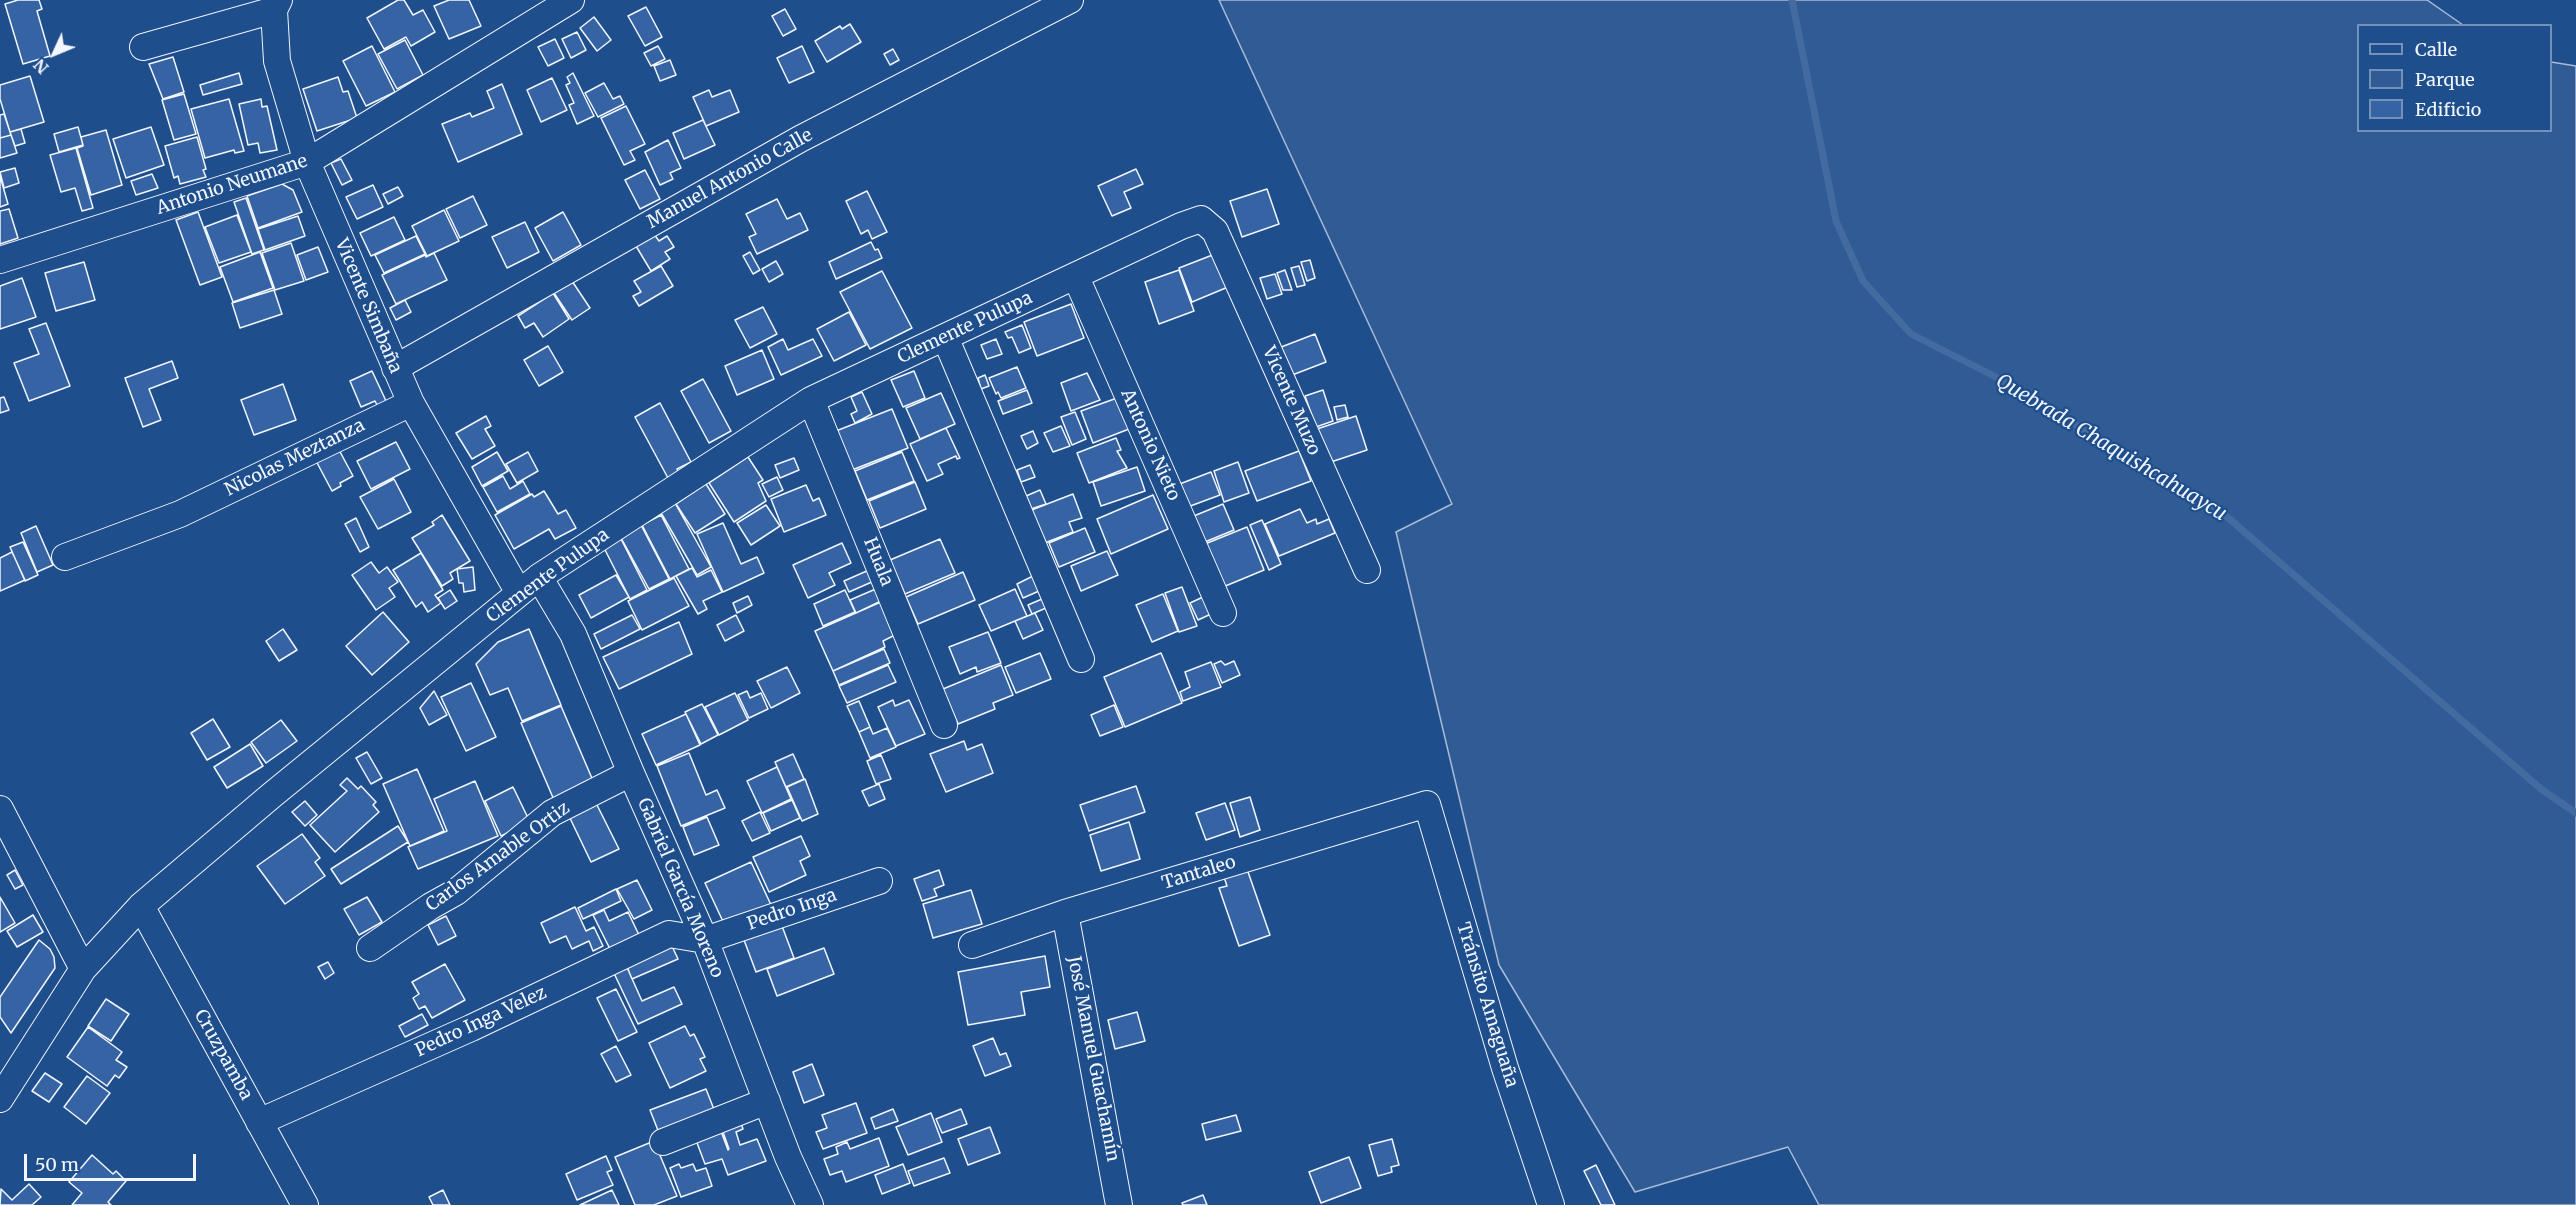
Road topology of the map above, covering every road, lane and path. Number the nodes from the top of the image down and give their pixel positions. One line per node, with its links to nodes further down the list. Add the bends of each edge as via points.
1 (571, 0): 5 (street, Antonio Neumane)
2 (1070, 0): 10 (street, Manuel Antonio Calle, via 800,139)
3 (276, 5): 4 (street); 5 (street, Vicente Simbaña, via 277,61)
4 (143, 47)
5 (307, 162): 7 (street, Antonio Neumane); 10 (street, Vicente Simbaña)
6 (1215, 231): 8 (street, Clemente Pulupa, via 1202,219); 14 (street, Vicente Muzo)
7 (0, 260)
8 (1076, 277): 9 (street, Clemente Pulupa); 17 (street, Antonio Nieto)
9 (945, 337): 11 (street, Clemente Pulupa); 18 (street)
10 (395, 368): 12 (street, Vicente Simbaña)
11 (812, 400): 15 (street, Clemente Pulupa); 19 (street, Huala)
12 (411, 403): 13 (street, Nicolas Meztanza, via 180,514); 16 (street, Vicente Simbaña)
13 (65, 557)
14 (1367, 570)
15 (539, 577): 16 (street, Clemente Pulupa); 20 (street, Gabriel García Moreno, via 573,634)
16 (519, 593): 24 (street, Clemente Pulupa)
17 (1223, 613)
18 (1081, 659)
19 (944, 725)
20 (631, 773): 26 (street, Gabriel García Moreno); 28 (street, Carlos Amable Ortiz, via 552,813 456,892)
21 (1427, 804): 25 (street, Tantaleo); 37 (street, Tránsito Amaguaña, via 1505,1068)
22 (0, 809): 29 (street)
23 (879, 880): 26 (street, Pedro Inga)
24 (141, 906): 29 (street, Clemente Pulupa); 32 (street, Cruzpamba)
25 (1065, 913): 27 (street, Tantaleo); 36 (street, José Manuel Guachamín)
26 (705, 940): 31 (street, Gabriel García Moreno); 32 (street, Pedro Inga Velez, via 669,934)
27 (972, 945)
28 (370, 948)
29 (83, 969): 30 (street, Clemente Pulupa)
30 (0, 1099)
31 (767, 1101): 33 (street); 35 (street, Gabriel García Moreno)
32 (259, 1122): 34 (street, Cruzpamba)
33 (663, 1142)
34 (305, 1205)
35 (810, 1205)
36 (1119, 1205)
37 (1551, 1205)

